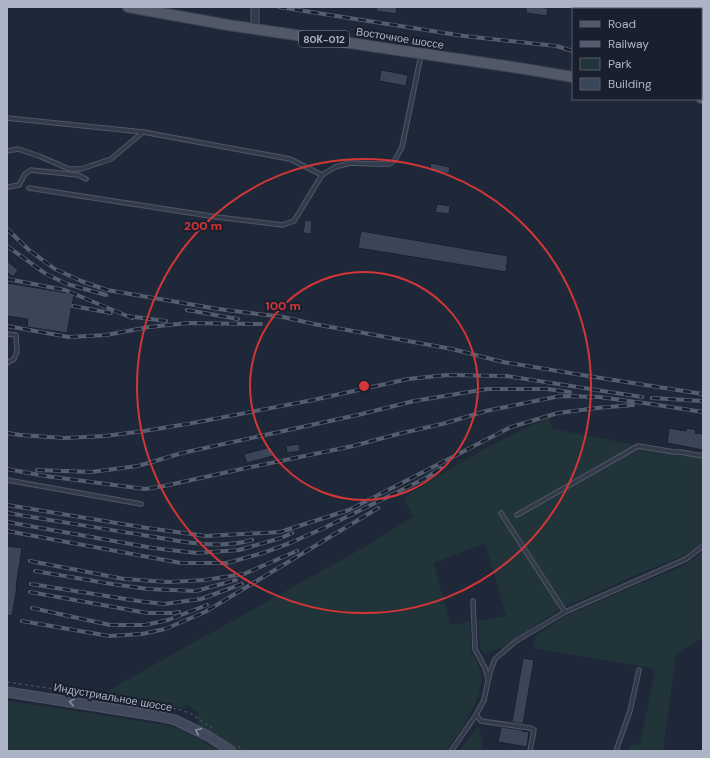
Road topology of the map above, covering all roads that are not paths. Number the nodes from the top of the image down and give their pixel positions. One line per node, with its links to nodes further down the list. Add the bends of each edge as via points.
1 (128, 7): 3 (main road, Восточное шоссе / 80К-012)
2 (255, 7): 3 (street)
3 (255, 29): 4 (main road, Восточное шоссе / 80К-012)
4 (421, 54): 5 (main road, Восточное шоссе / 80К-012); 9 (lane, via 402,147 396,160 389,164 350,163)
5 (572, 77)
6 (7, 118): 7 (lane)
7 (143, 132): 8 (lane, via 111,159 81,169 69,169 18,149); 9 (lane, via 290,159)
8 (7, 151)
9 (322, 175): 12 (lane, via 294,221 283,225)
10 (86, 178): 11 (lane, via 31,170 25,174 19,185)
11 (7, 187)
12 (29, 188)
13 (7, 334): 14 (lane, via 16,335 17,352 14,359)
14 (7, 363)
15 (703, 456): 19 (lane, via 638,446)
16 (7, 480): 17 (lane)
17 (141, 504)
18 (501, 512): 22 (lane)
19 (517, 516)
20 (703, 546): 22 (lane, via 686,559)
21 (473, 601): 24 (lane, via 475,649)
22 (565, 612): 24 (lane, via 516,641 495,659)
23 (639, 670): 30 (lane, via 630,711)
24 (488, 680): 26 (lane, via 484,700)
25 (7, 692): 27 (main road, Индустриальное шоссе, one-way to 25, via 175,720)
26 (476, 715): 28 (lane); 29 (lane, via 481,721 534,730)
27 (231, 751)
28 (451, 751)
29 (530, 751)
30 (616, 751)

